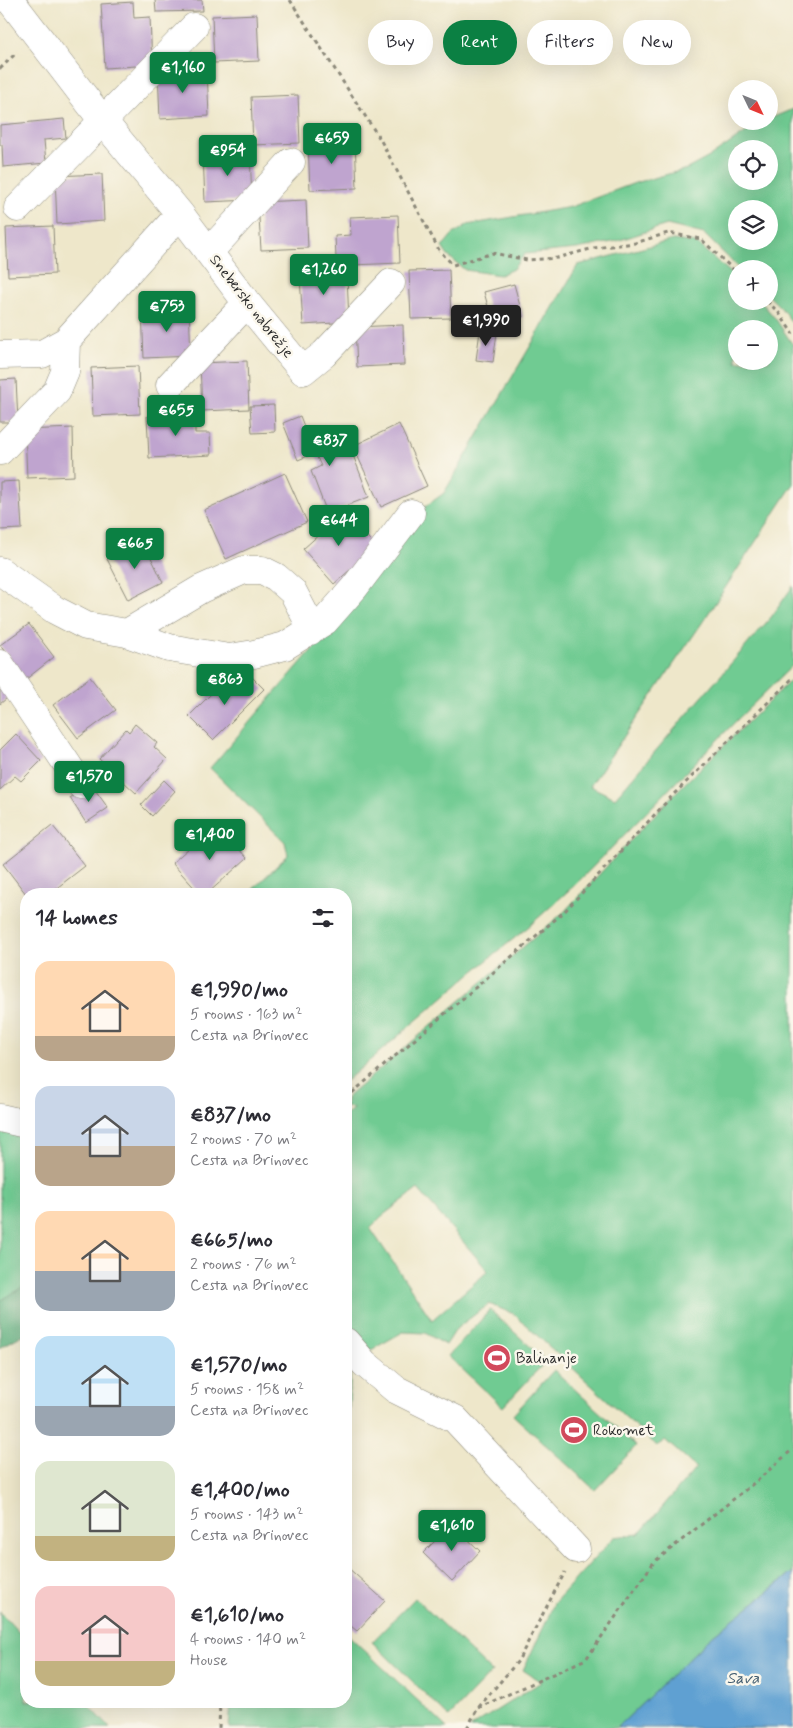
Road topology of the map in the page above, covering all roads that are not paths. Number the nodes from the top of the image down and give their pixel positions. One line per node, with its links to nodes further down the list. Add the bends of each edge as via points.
1 (10, 0): 3 (street, Snebersko nabrežje)
2 (194, 27): 3 (street)
3 (103, 121): 5 (street); 6 (street, Snebersko nabrežje)
4 (291, 162): 7 (street)
5 (18, 208)
6 (180, 214): 7 (street, Snebersko nabrežje); 10 (street)
7 (209, 252): 9 (street, Snebersko nabrežje)
8 (391, 283): 9 (street, Snebersko nabrežje, via 324,354 303,371)
9 (247, 303): 12 (street)
10 (66, 341): 11 (street, via 42,354); 13 (street, via 65,372 57,392)
11 (0, 356)
12 (170, 384)
13 (0, 451)
14 (411, 513): 16 (street, via 354,588 325,621)
15 (0, 571): 17 (street, via 55,610 86,626)
16 (310, 631): 17 (street, via 285,646 229,658 169,648); 17 (street, via 293,592 262,570 244,570 201,590)
17 (126, 633)
18 (0, 664): 19 (street)
19 (81, 785)
20 (0, 1118): 21 (street)
21 (20, 1123)
22 (352, 1349): 23 (street, via 395,1390 455,1420)
23 (576, 1549)

